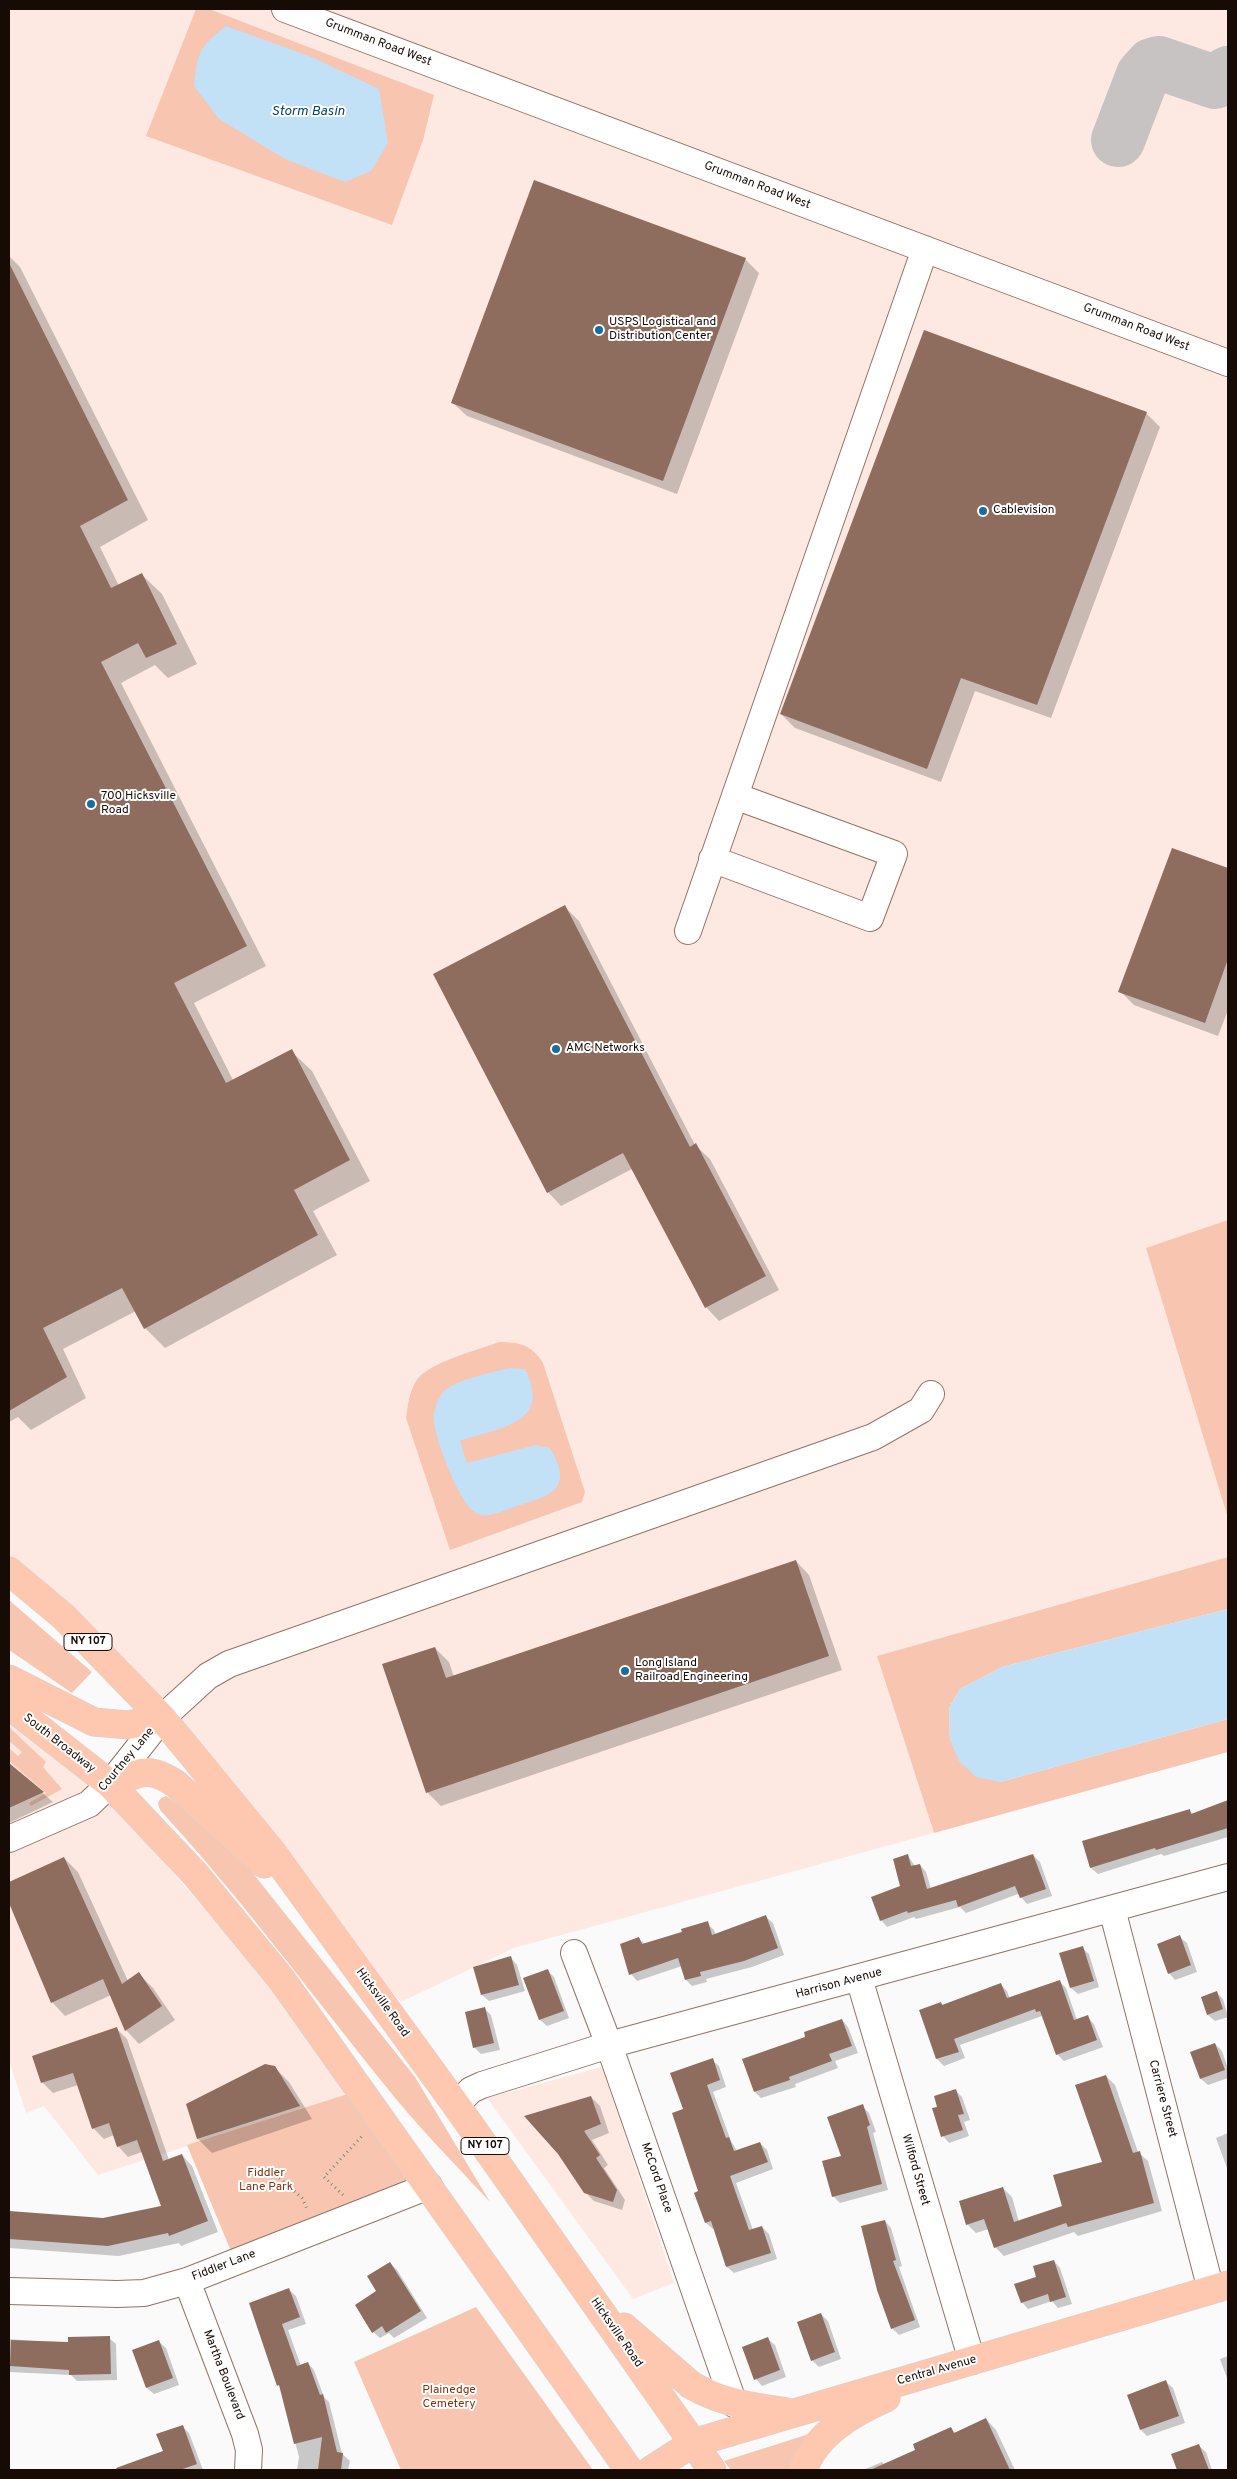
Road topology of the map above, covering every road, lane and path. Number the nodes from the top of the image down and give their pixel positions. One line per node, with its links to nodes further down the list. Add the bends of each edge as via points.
1 (285, 9): 2 (street, Grumman Road West)
2 (925, 249): 3 (street, Grumman Road West); 4 (street)
3 (1228, 363)
4 (735, 796): 5 (street); 5 (street, via 894,854 870,918)
5 (712, 860): 6 (street)
6 (688, 931)
7 (931, 1394): 11 (street, Courtney Lane, via 921,1410 873,1437 229,1664 208,1676)
8 (9, 1571): 11 (main road, Hicksville Road / NY 107, via 64,1617)
9 (9, 1679): 11 (main road, via 94,1722 128,1725)
10 (9, 1705): 12 (main road, South Broadway)
11 (162, 1718): 12 (street, Courtney Lane); 15 (main road, Hicksville Road / NY 107, via 272,1852)
12 (110, 1784): 13 (street, Courtney Lane, via 89,1804); 15 (main road, via 140,1772 160,1774 176,1784); 21 (main road, via 195,1874 264,1958)
13 (9, 1839)
14 (1228, 1876): 16 (street, Harrison Avenue)
15 (314, 1909): 20 (main road, Hicksville Road / NY 107)
16 (1112, 1909): 18 (street, Harrison Avenue); 27 (street, Carriere Street)
17 (574, 1953): 19 (street, McCord Place)
18 (859, 1978): 19 (street, Harrison Avenue); 30 (street, Wilford Street)
19 (609, 2045): 20 (street, Harrison Avenue, via 476,2087); 31 (street, McCord Place)
20 (456, 2105): 29 (main road, Hicksville Road / NY 107)
21 (380, 2117): 23 (path); 24 (main road)
22 (268, 2168): 25 (path, via 302,2198)
23 (324, 2177)
24 (429, 2186): 25 (street, Fiddler Lane); 35 (main road)
25 (316, 2230): 26 (street, Fiddler Lane)
26 (188, 2281): 28 (street, Fiddler Lane, via 144,2293); 34 (street, Martha Boulevard, via 245,2434 249,2450)
27 (1220, 2287): 30 (main road, Central Avenue)
28 (9, 2291)
29 (595, 2303): 31 (main road, via 691,2385); 33 (main road, Hicksville Road / NY 107)
30 (964, 2363): 32 (main road, Central Avenue); 38 (main road, via 871,2404 830,2431 814,2447)
31 (734, 2404): 32 (main road)
32 (794, 2413): 33 (main road, Central Avenue)
33 (693, 2443): 36 (main road, Central Avenue); 37 (main road, Hicksville Road)
34 (248, 2470)
35 (629, 2470)
36 (652, 2470)
37 (712, 2470)
38 (803, 2470)

